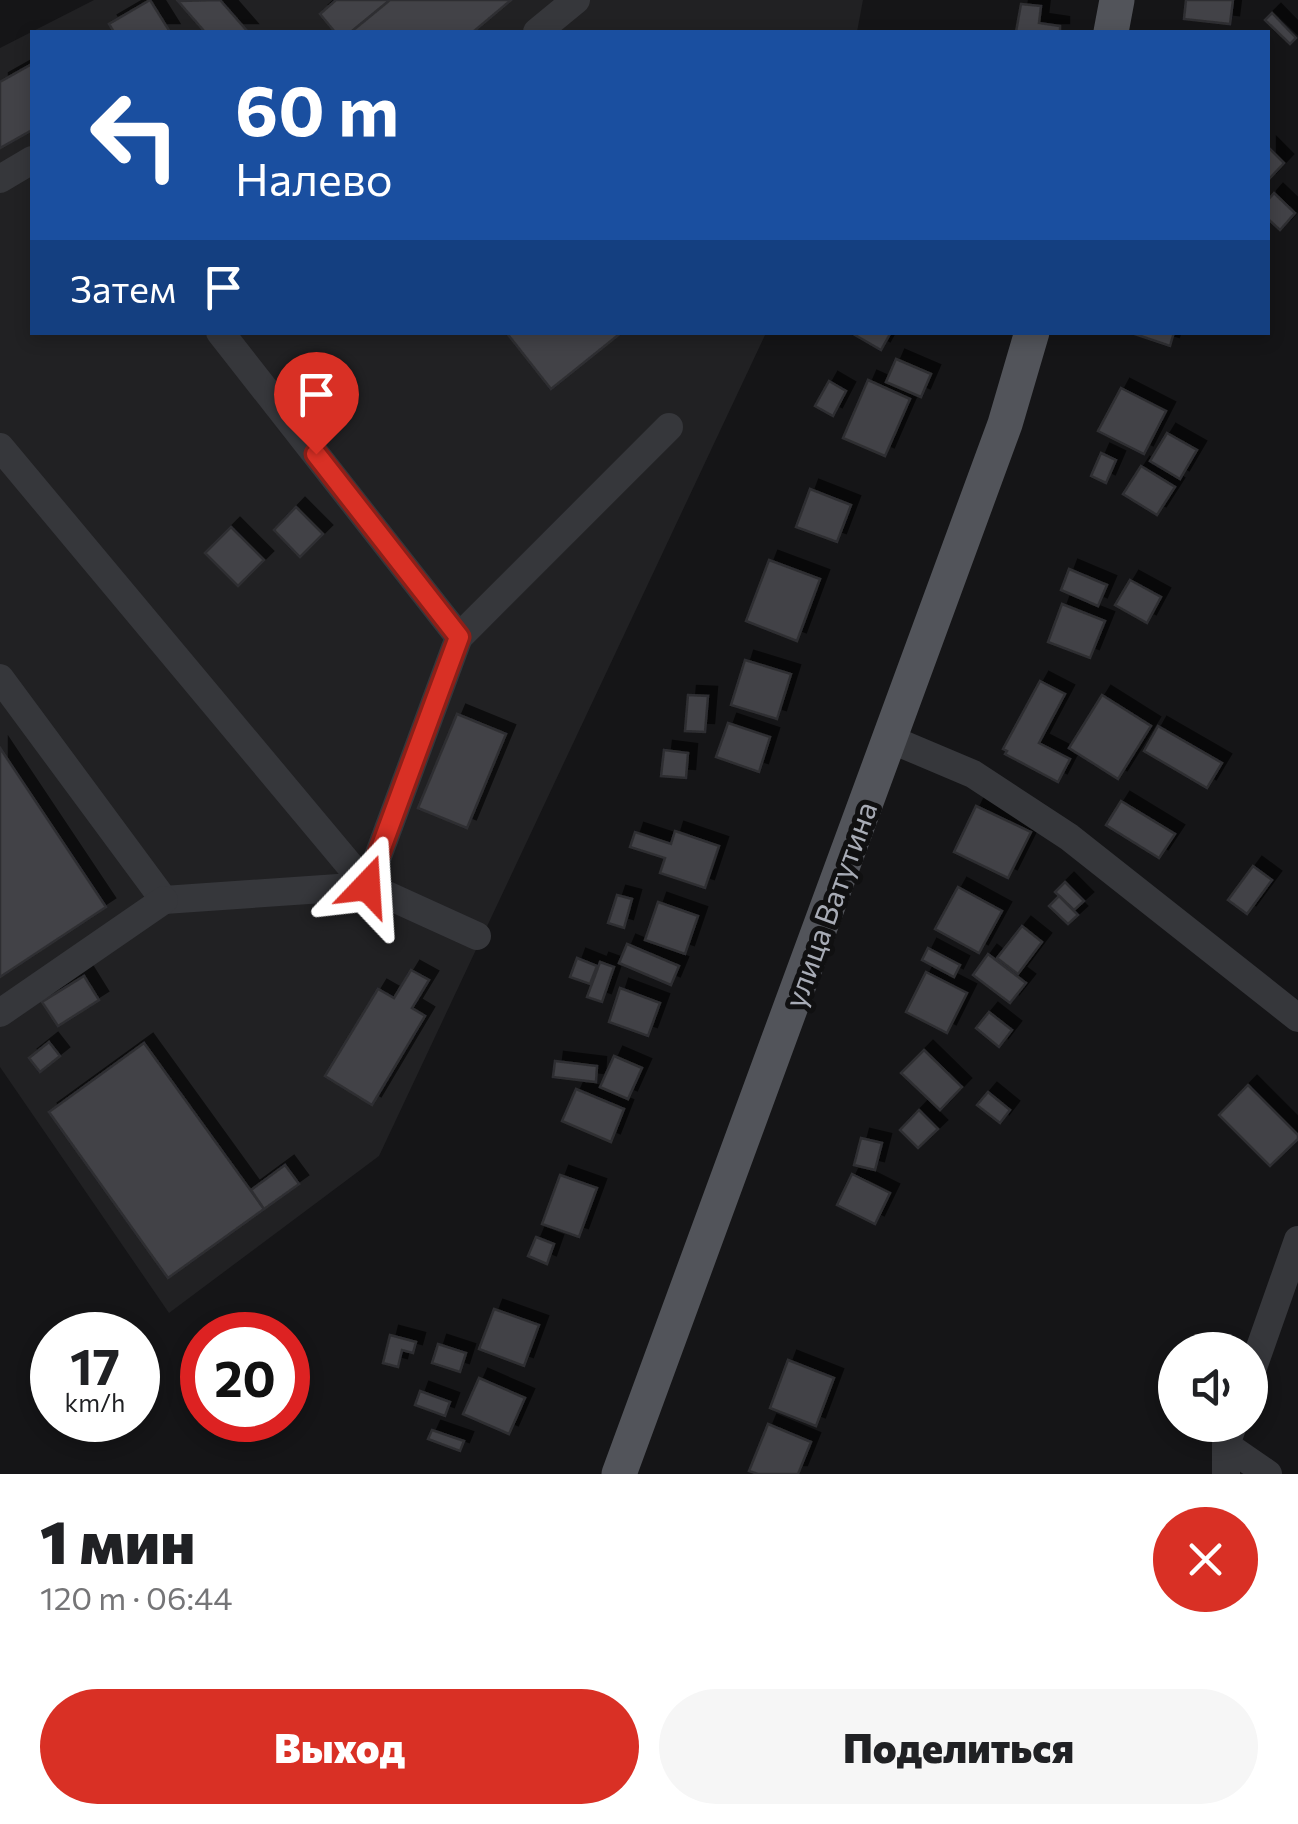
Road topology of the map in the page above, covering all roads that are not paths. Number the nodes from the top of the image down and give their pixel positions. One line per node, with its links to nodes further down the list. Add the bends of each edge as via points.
1 (576, 0): 3 (street)
2 (1117, 0): 4 (main road)
3 (540, 30)
4 (1111, 30)
5 (30, 161): 6 (street)
6 (0, 179)
7 (222, 335): 11 (street)
8 (1031, 335): 13 (main road, улица Ватутина)
9 (669, 427): 11 (street)
10 (0, 447): 14 (street)
11 (459, 637): 14 (street)
12 (0, 678): 15 (street)
13 (890, 739): 18 (street, via 973,774 1069,836); 23 (main road, улица Ватутина)
14 (367, 886): 15 (street); 16 (street)
15 (164, 900): 17 (street)
16 (477, 936)
17 (0, 1013)
18 (1298, 1018)
19 (1298, 1240): 20 (street)
20 (1266, 1332)
21 (1228, 1442): 24 (street)
22 (1236, 1442): 25 (street)
23 (619, 1474)
24 (1226, 1474)
25 (1268, 1474)

